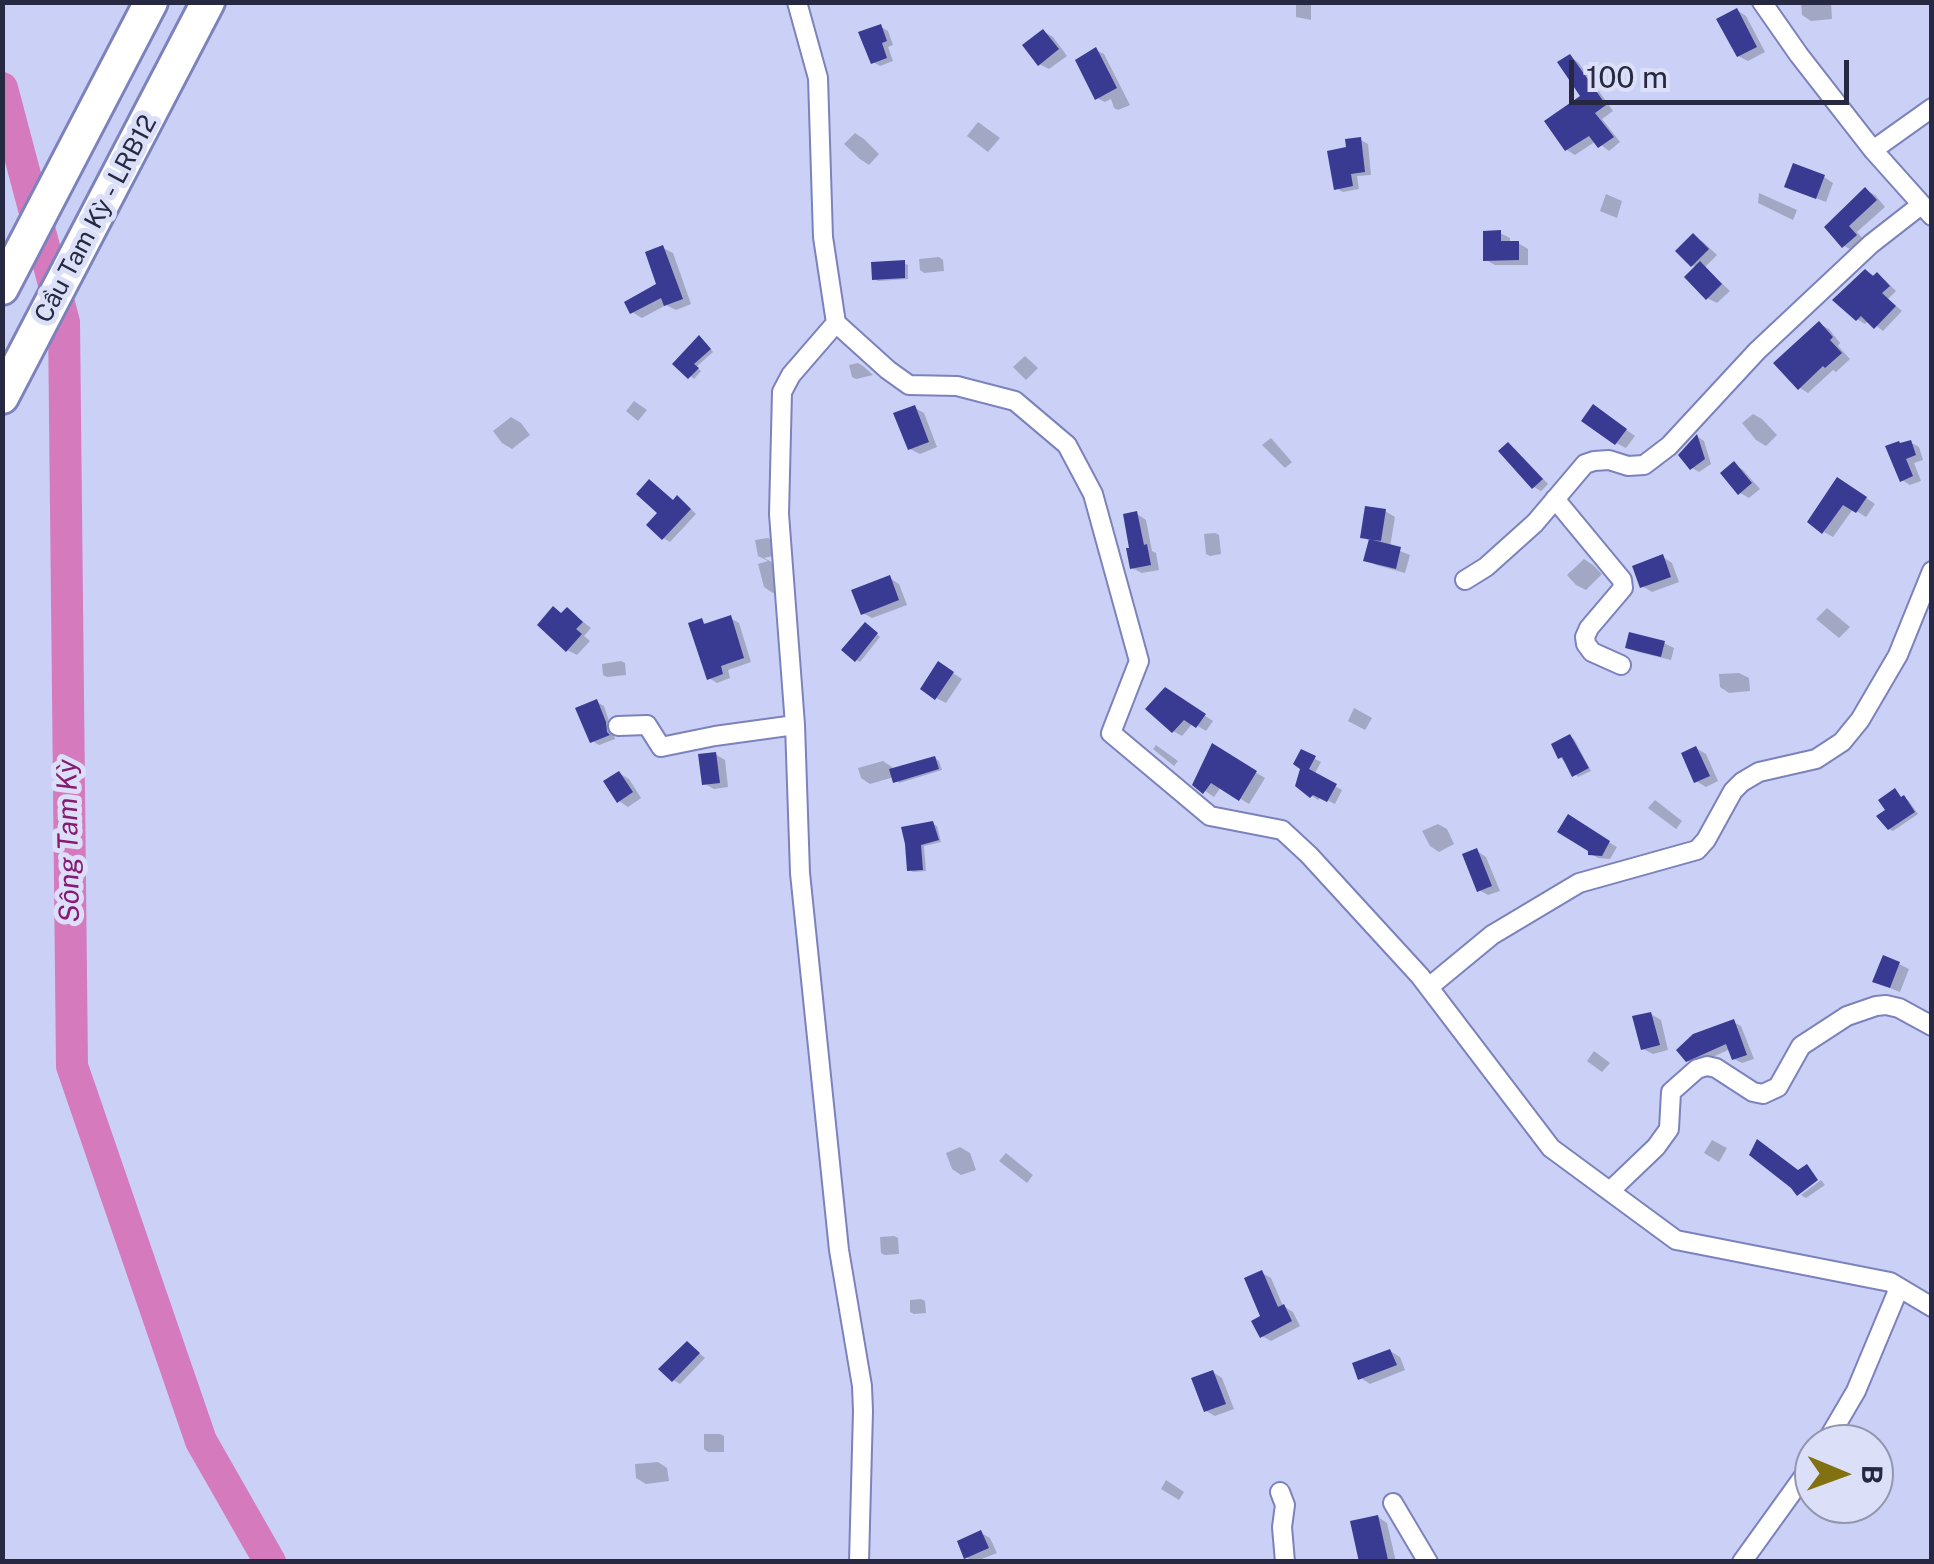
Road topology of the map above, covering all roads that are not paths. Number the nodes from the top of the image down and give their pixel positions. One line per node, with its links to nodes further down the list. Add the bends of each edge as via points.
1 (151, 2): 8 (highway, Cầu Tam Kỳ - LRB12)
2 (208, 2): 10 (highway, Cầu Tam Kỳ - LRB12)
3 (797, 2): 9 (street, via 818,78 824,237)
4 (1762, 2): 6 (street)
5 (1932, 108): 6 (street)
6 (1874, 150): 7 (street)
7 (1926, 211): 11 (street, via 1871,244 1644,465 1594,460)
8 (2, 288)
9 (836, 323): 15 (street, via 782,392 780,514); 17 (street, via 909,385 957,386 1015,401 1067,445 1093,494 1139,661 1111,733 1210,816 1282,830)
10 (2, 397)
11 (1555, 499): 13 (street, via 1505,551); 14 (street, via 1622,580 1623,588 1585,636 1592,652)
12 (1932, 571): 17 (street, via 1898,655 1842,742 1816,759 1742,782 1696,850 1579,883 1492,935)
13 (1465, 580)
14 (1620, 664)
15 (795, 725): 16 (street, via 662,747 646,725); 26 (street, via 800,872 839,1250 862,1399)
16 (618, 726)
17 (1428, 987): 19 (street, via 1552,1148)
18 (1932, 1026): 19 (street, via 1886,1005 1848,1016 1808,1040 1778,1087 1763,1094 1716,1068 1696,1069 1671,1092 1669,1129)
19 (1610, 1191): 20 (street, via 1676,1240)
20 (1899, 1288): 21 (street); 22 (street)
21 (1930, 1304)
22 (1836, 1424)
23 (1794, 1490): 29 (street)
24 (1280, 1492): 27 (street)
25 (1394, 1503): 28 (street)
26 (859, 1562)
27 (1286, 1562)
28 (1428, 1562)
29 (1742, 1562)

